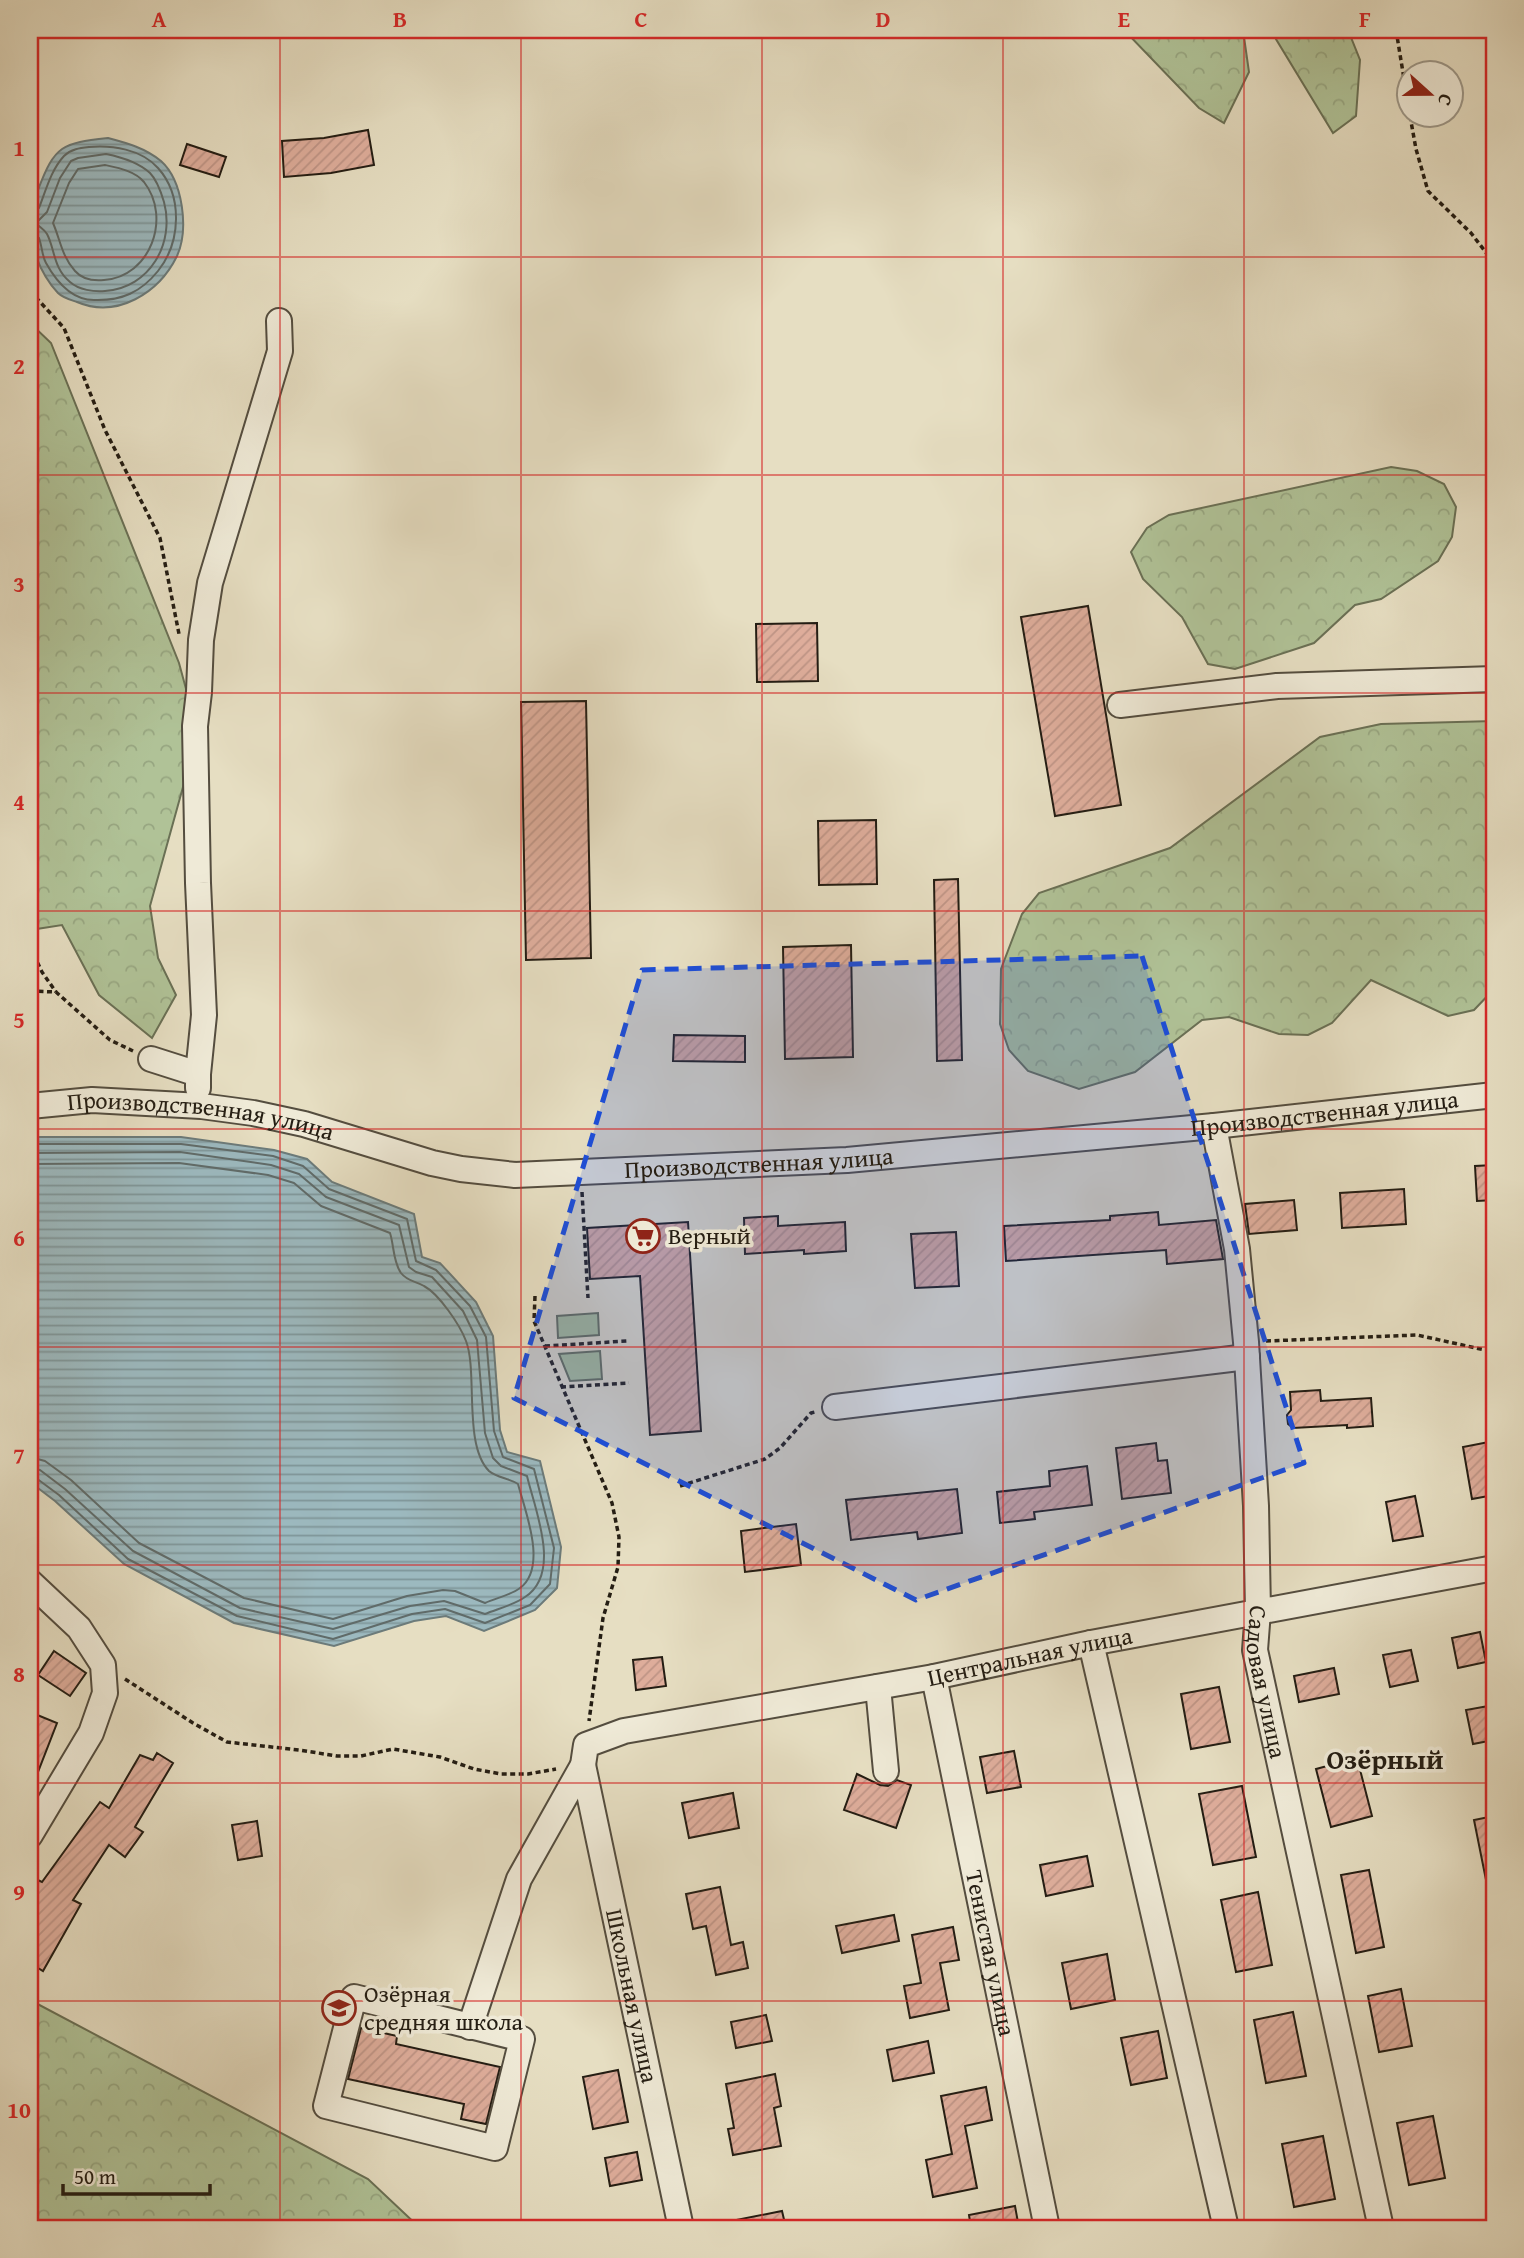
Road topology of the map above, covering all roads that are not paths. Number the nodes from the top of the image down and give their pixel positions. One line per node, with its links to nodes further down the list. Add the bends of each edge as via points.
1 (279, 321): 5 (street, via 280,351 210,583 201,640 195,726 204,1015)
2 (1494, 679): 3 (street, via 1278,686)
3 (1120, 705)
4 (150, 1059): 5 (street)
5 (198, 1074): 8 (street)
6 (1494, 1095): 9 (street, Производственная улица)
7 (30, 1106): 8 (street, Производственная улица, via 92,1100)
8 (201, 1106): 9 (street, Производственная улица, via 304,1124 432,1163 515,1175 846,1160)
9 (1214, 1126): 10 (street, Садовая улица, via 1237,1249)
10 (1247, 1349): 11 (street); 14 (street, Садовая улица)
11 (835, 1407)
12 (1494, 1568): 14 (street, Центральная улица)
13 (30, 1582): 20 (street, via 79,1628 103,1665 105,1693 91,1733)
14 (1258, 1611): 15 (street, Центральная улица); 25 (street, Садовая улица, via 1255,1650)
15 (1091, 1643): 16 (street, Центральная улица); 24 (street)
16 (934, 1677): 17 (street, Центральная улица); 23 (street, Тенистая улица)
17 (878, 1686): 18 (street, Центральная улица, via 624,1731 586,1745); 19 (street)
18 (583, 1765): 21 (street, via 519,1879); 22 (street, Школьная улица)
19 (886, 1771)
20 (30, 1835)
21 (470, 2026): 21 (street, via 522,2039 495,2148 326,2106 354,1997)
22 (681, 2228)
23 (1047, 2228)
24 (1226, 2228)
25 (1381, 2228)

